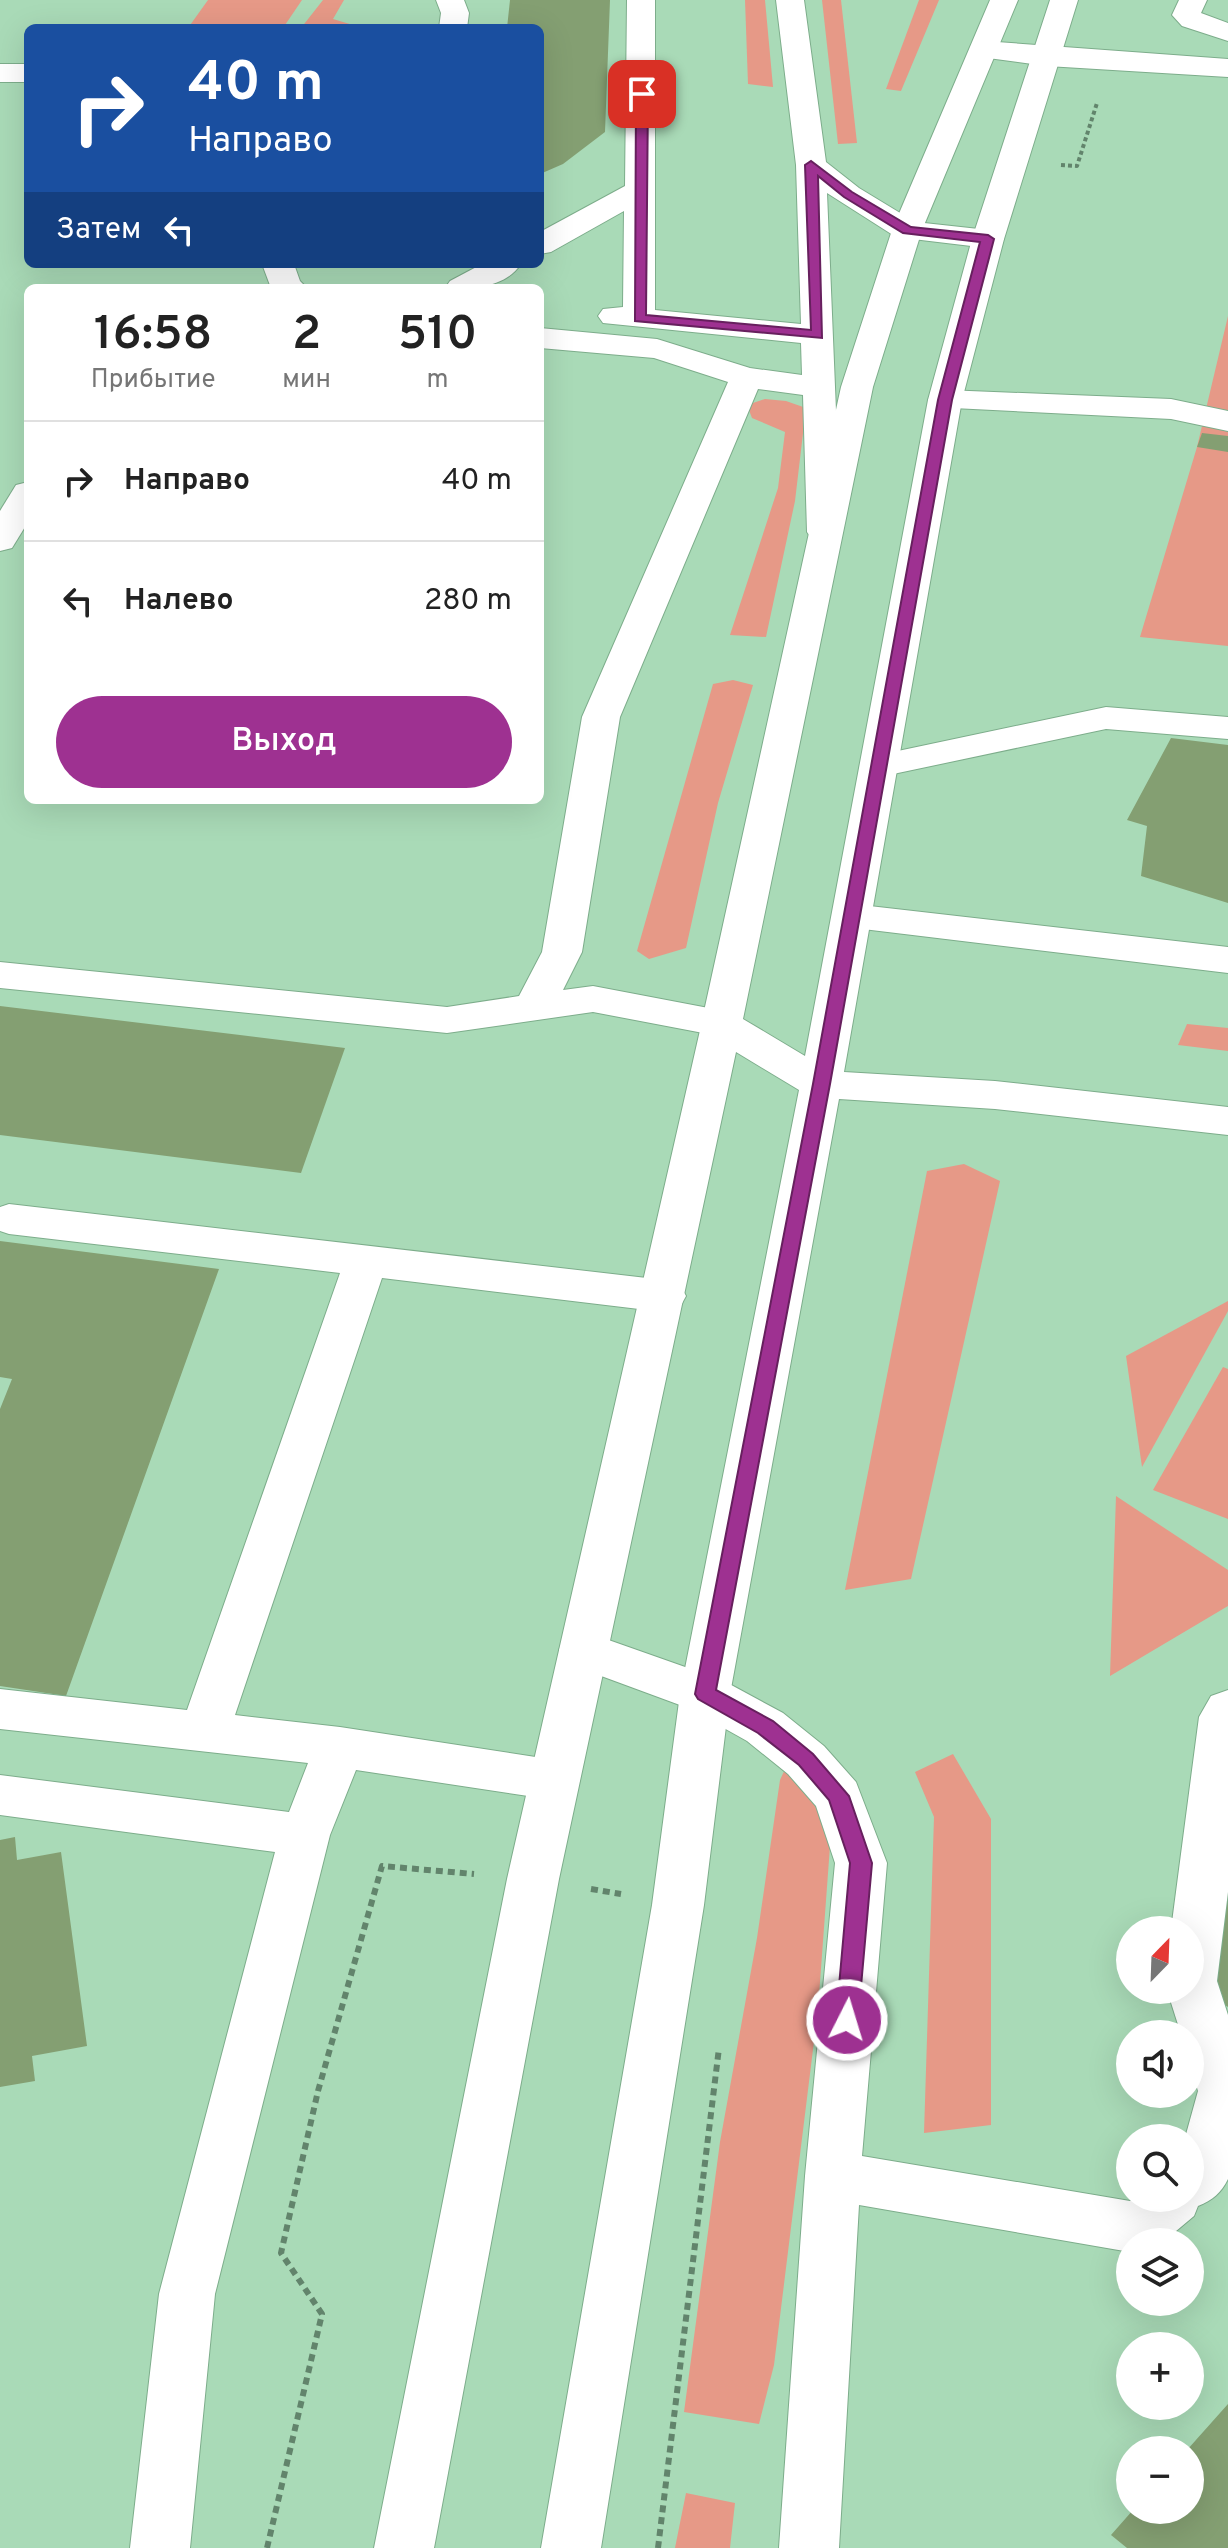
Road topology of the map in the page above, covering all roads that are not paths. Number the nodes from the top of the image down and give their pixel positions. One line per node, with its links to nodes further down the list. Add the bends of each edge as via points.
1 (450, 0): 7 (main road)
2 (641, 0): 15 (main road)
3 (790, 0): 14 (main road)
4 (1004, 0): 9 (main road)
5 (1064, 0): 10 (main road)
6 (1193, 0): 8 (main road, via 1186,15)
7 (454, 24)
8 (1228, 32)
9 (983, 50): 10 (main road); 16 (main road)
10 (1047, 57): 11 (main road); 17 (main road)
11 (1228, 68)
12 (0, 73): 13 (main road)
13 (24, 73)
14 (811, 165): 16 (main road); 23 (main road)
15 (642, 189): 18 (main road); 22 (main road)
16 (907, 230): 17 (main road); 31 (main road, via 857,387)
17 (988, 239): 27 (main road)
18 (544, 243)
19 (498, 268): 20 (main road)
20 (468, 284)
21 (544, 310): 22 (main road)
22 (639, 318): 23 (main road)
23 (818, 335): 26 (main road)
24 (544, 338): 25 (main road, via 657,349)
25 (746, 377): 26 (main road); 37 (main road, via 601,717 562,952)
26 (821, 388): 31 (main road)
27 (945, 400): 28 (main road, via 1171,409); 33 (main road)
28 (1228, 421)
29 (24, 499): 30 (main road)
30 (0, 541)
31 (824, 542): 38 (main road)
32 (1228, 728): 33 (main road, via 1106,718)
33 (879, 766): 34 (main road)
34 (852, 917): 35 (main road); 39 (main road)
35 (1228, 960)
36 (0, 975): 37 (main road, via 447,1020)
37 (534, 1007): 38 (main road, via 593,999)
38 (719, 1023): 39 (main road); 43 (main road)
39 (821, 1084): 40 (main road, via 995,1095); 45 (main road)
40 (1228, 1121)
41 (9, 1219): 42 (main road)
42 (366, 1261): 43 (main road); 48 (main road)
43 (664, 1296): 44 (main road)
44 (583, 1650): 45 (main road); 50 (main road)
45 (705, 1694): 54 (main road, via 765,1727 806,1760 838,1796 861,1863); 58 (main road, via 678,1905)
46 (0, 1709): 48 (main road)
47 (1228, 1710): 53 (main road, via 1191,1981 1225,2091)
48 (205, 1730): 49 (main road)
49 (340, 1747): 50 (main road); 52 (main road)
50 (555, 1780): 57 (main road)
51 (0, 1795): 52 (main road)
52 (305, 1835): 56 (main road, via 187,2294)
53 (1204, 2169)
54 (833, 2176): 55 (main road, via 1139,2228); 59 (main road)
55 (1158, 2212)
56 (160, 2548)
57 (404, 2548)
58 (571, 2548)
59 (809, 2548)

